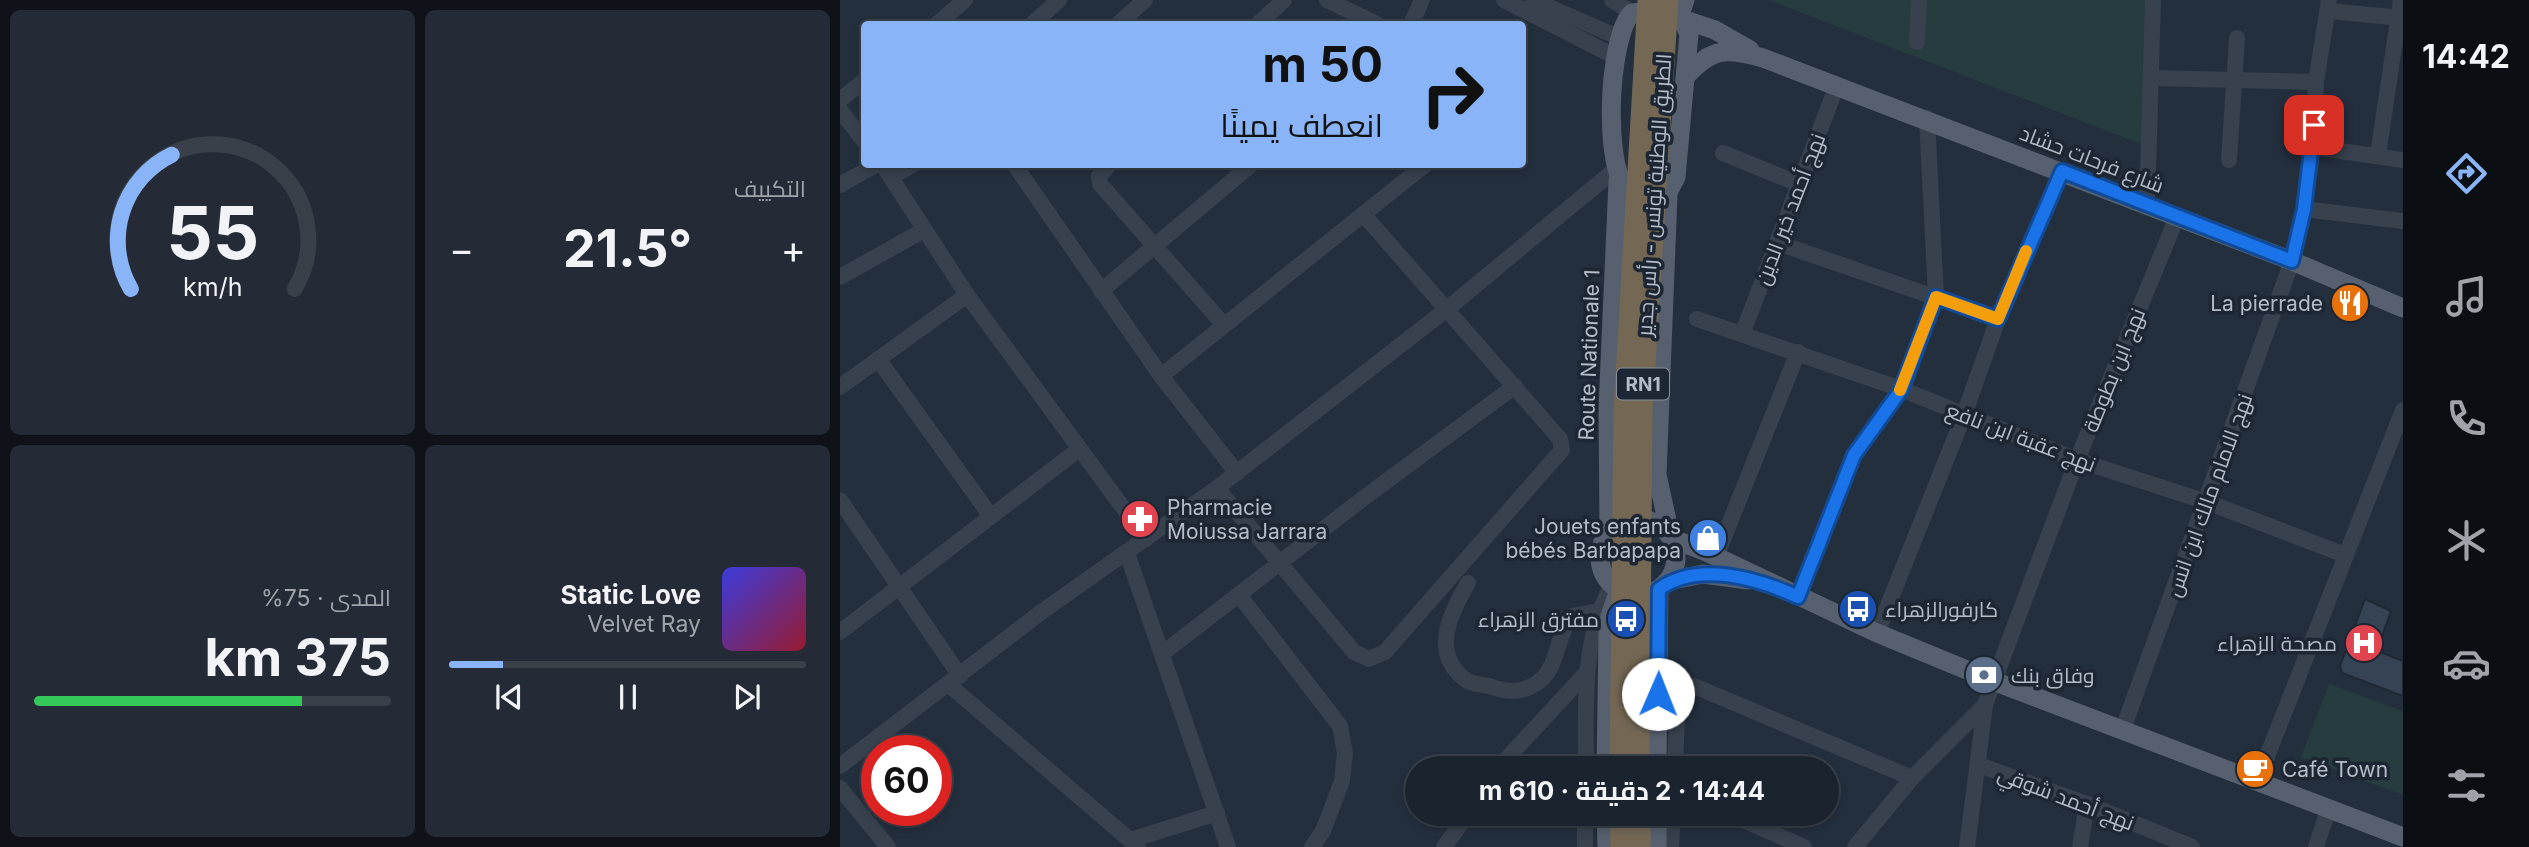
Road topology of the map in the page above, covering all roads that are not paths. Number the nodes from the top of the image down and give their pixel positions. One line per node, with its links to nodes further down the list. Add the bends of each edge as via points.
1 (965, 0): 17 (street)
2 (1059, 0): 18 (street)
3 (1144, 0): 19 (street)
4 (1284, 0): 20 (street)
5 (1327, 0): 21 (street)
6 (1422, 0): 22 (street)
7 (1504, 0): 26 (street)
8 (1534, 0): 23 (street)
9 (1612, 0): 13 (street)
10 (1919, 0): 25 (street)
11 (2152, 0): 29 (street)
12 (2401, 0): 16 (street)
13 (1637, 4): 15 (main road, via 1652,11); 23 (main road, Route Nationale 1); 113 (highway, الطريق الوطنية تونس - رأس جدير / RN1)
14 (2329, 5): 16 (street); 31 (street, نهج الامام مالك ابن انس)
15 (1678, 9): 27 (main road); 28 (main road, via 1689,34); 114 (highway, الطريق الوطنية تونس - رأس جدير / RN1, via 1641,411)
16 (2401, 18): 40 (street)
17 (940, 21)
18 (1035, 21)
19 (1121, 21)
20 (1261, 21)
21 (1371, 21)
22 (1412, 21)
23 (1620, 38): 26 (main road, Route Nationale 1)
24 (2237, 38): 30 (street)
25 (1917, 42)
26 (1616, 57): 49 (main road, Route Nationale 1)
27 (1763, 58): 28 (main road, via 1720,51 1704,58); 33 (main road, شارع فرحات حشاد)
28 (1686, 76): 52 (main road, via 1677,169)
29 (2151, 78): 30 (street); 53 (street)
30 (2235, 82): 31 (street); 41 (street)
31 (2316, 82): 38 (street, نهج الامام مالك ابن انس)
32 (861, 83): 34 (street)
33 (1837, 85): 36 (main road, شارع فرحات حشاد); 50 (street, نهج أحمد خير الدين)
34 (840, 100)
35 (840, 110): 37 (street)
36 (1927, 118): 48 (main road, شارع فرحات حشاد); 65 (street)
37 (861, 137)
38 (2313, 147): 40 (street); 54 (street, نهج الامام مالك ابن انس)
39 (1723, 153): 50 (street)
40 (2378, 155): 42 (street)
41 (2229, 160)
42 (2403, 160)
43 (1017, 168): 63 (street)
44 (1106, 168): 60 (street, via 1099,182)
45 (1247, 168): 60 (street)
46 (1421, 168): 55 (street)
47 (883, 169): 51 (street); 58 (street)
48 (2062, 171): 53 (main road, شارع فرحات حشاد); 69 (street)
49 (1617, 175): 52 (main road, via 1627,194 1640,202 1657,202); 67 (street); 87 (main road, Route Nationale 1 / RN1, via 1608,409)
50 (1799, 184): 59 (street, نهج أحمد خير الدين)
51 (840, 185)
52 (1668, 195): 88 (main road, RN1, via 1657,475)
53 (2147, 204): 56 (main road, شارع فرحات حشاد)
54 (2304, 209): 57 (street); 61 (street, نهج الامام مالك ابن انس)
55 (1363, 214): 67 (street); 70 (street)
56 (2177, 217): 61 (main road, شارع فرحات حشاد); 81 (street, نهج ابن بطوطة)
57 (2403, 221)
58 (924, 230): 62 (street); 64 (street)
59 (1778, 243): 65 (street); 71 (street, نهج أحمد خير الدين)
60 (1155, 245): 63 (street); 70 (street)
61 (2292, 261): 66 (main road, شارع فرحات حشاد); 85 (street, نهج الامام مالك ابن انس)
62 (840, 277)
63 (1101, 292): 74 (street)
64 (967, 295): 73 (street); 80 (street)
65 (1936, 297): 69 (street); 77 (street)
66 (2403, 308)
67 (1447, 309): 75 (street); 82 (street)
68 (1697, 319): 71 (street, نهج عقبة ابن نافع)
69 (1998, 319): 79 (street)
70 (1224, 325): 74 (street)
71 (1742, 332): 72 (street, نهج عقبة ابن نافع)
72 (1798, 352): 77 (street, نهج عقبة ابن نافع); 92 (street)
73 (877, 359): 76 (street); 86 (street)
74 (1160, 376): 82 (street)
75 (1515, 386): 93 (street); 93 (street, via 1560,439 1562,450 1381,656 1359,657)
76 (840, 387)
77 (1901, 390): 79 (street, نهج عقبة ابن نافع); 100 (street, via 1854,455)
78 (2403, 410): 91 (street)
79 (1964, 415): 81 (street, نهج عقبة ابن نافع); 103 (street)
80 (1078, 450): 86 (street); 89 (street)
81 (2077, 460): 85 (street, نهج عقبة ابن نافع); 107 (street, نهج ابن بطوطة)
82 (1237, 473): 83 (street)
83 (1217, 488): 89 (street); 93 (street)
84 (840, 500): 97 (street)
85 (2207, 502): 91 (street, نهج عقبة ابن نافع); 109 (street, نهج الامام مالك ابن انس)
86 (990, 515): 97 (street)
87 (1609, 532): 88 (main road, via 1619,523 1647,519); 98 (main road, RN1, via 1600,559)
88 (1671, 537): 92 (main road); 95 (main road, RN1, via 1676,561)
89 (1146, 539): 90 (street)
90 (1127, 554): 104 (street); 106 (street, via 1040,613)
91 (2345, 555): 120 (street)
92 (1716, 557): 96 (main road)
93 (1281, 562): 99 (street)
94 (1468, 583): 101 (street, via 1447,622 1446,646 1452,667 1468,682 1508,692 1526,690 1543,678 1572,616)
95 (1663, 585): 96 (main road, via 1697,574 1715,574); 98 (main road, via 1639,595); 115 (main road)
96 (1773, 586): 100 (main road)
97 (900, 587): 102 (street); 106 (street)
98 (1616, 587): 101 (street); 112 (main road, via 1608,634)
99 (1239, 595): 104 (street); 137 (street, via 1340,726 1345,753 1342,781)
100 (1798, 597): 103 (main road)
101 (1598, 611): 105 (street)
102 (840, 632)
103 (1877, 633): 107 (main road)
104 (1163, 653): 124 (street)
105 (1586, 673): 110 (street); 111 (street)
106 (954, 680): 118 (street); 134 (street)
107 (1996, 682): 108 (street, نهج ابن بطوطة); 109 (main road)
108 (1985, 705): 117 (street); 119 (street)
109 (2123, 729): 120 (main road)
110 (1509, 756)
111 (1586, 756)
112 (1606, 756)
113 (1621, 756)
114 (1639, 756)
115 (1657, 756)
116 (1675, 756): 119 (street, via 1678,694 1694,686)
117 (1979, 765): 122 (street, نهج أحمد شوقي); 147 (street)
118 (840, 766)
119 (1912, 778): 146 (street)
120 (2257, 782): 123 (main road)
121 (840, 788): 135 (street)
122 (2087, 804): 148 (street); 149 (street, نهج أحمد شوقي)
123 (2328, 810): 133 (main road); 150 (street)
124 (1217, 813): 134 (street); 136 (street)
125 (1459, 826): 138 (street)
126 (1585, 826): 139 (street)
127 (1606, 826): 140 (main road)
128 (1621, 826): 141 (highway)
129 (1639, 826): 142 (highway)
130 (1657, 826): 143 (main road)
131 (1672, 826): 144 (street)
132 (1757, 826): 145 (street)
133 (2403, 837)
134 (1135, 843)
135 (888, 847)
136 (1228, 847)
137 (1312, 847)
138 (1444, 847)
139 (1585, 847)
140 (1606, 847)
141 (1622, 847)
142 (1639, 847)
143 (1657, 847)
144 (1671, 847)
145 (1804, 847)
146 (1855, 847)
147 (1967, 847)
148 (2080, 847)
149 (2192, 847)
150 (2316, 847)

